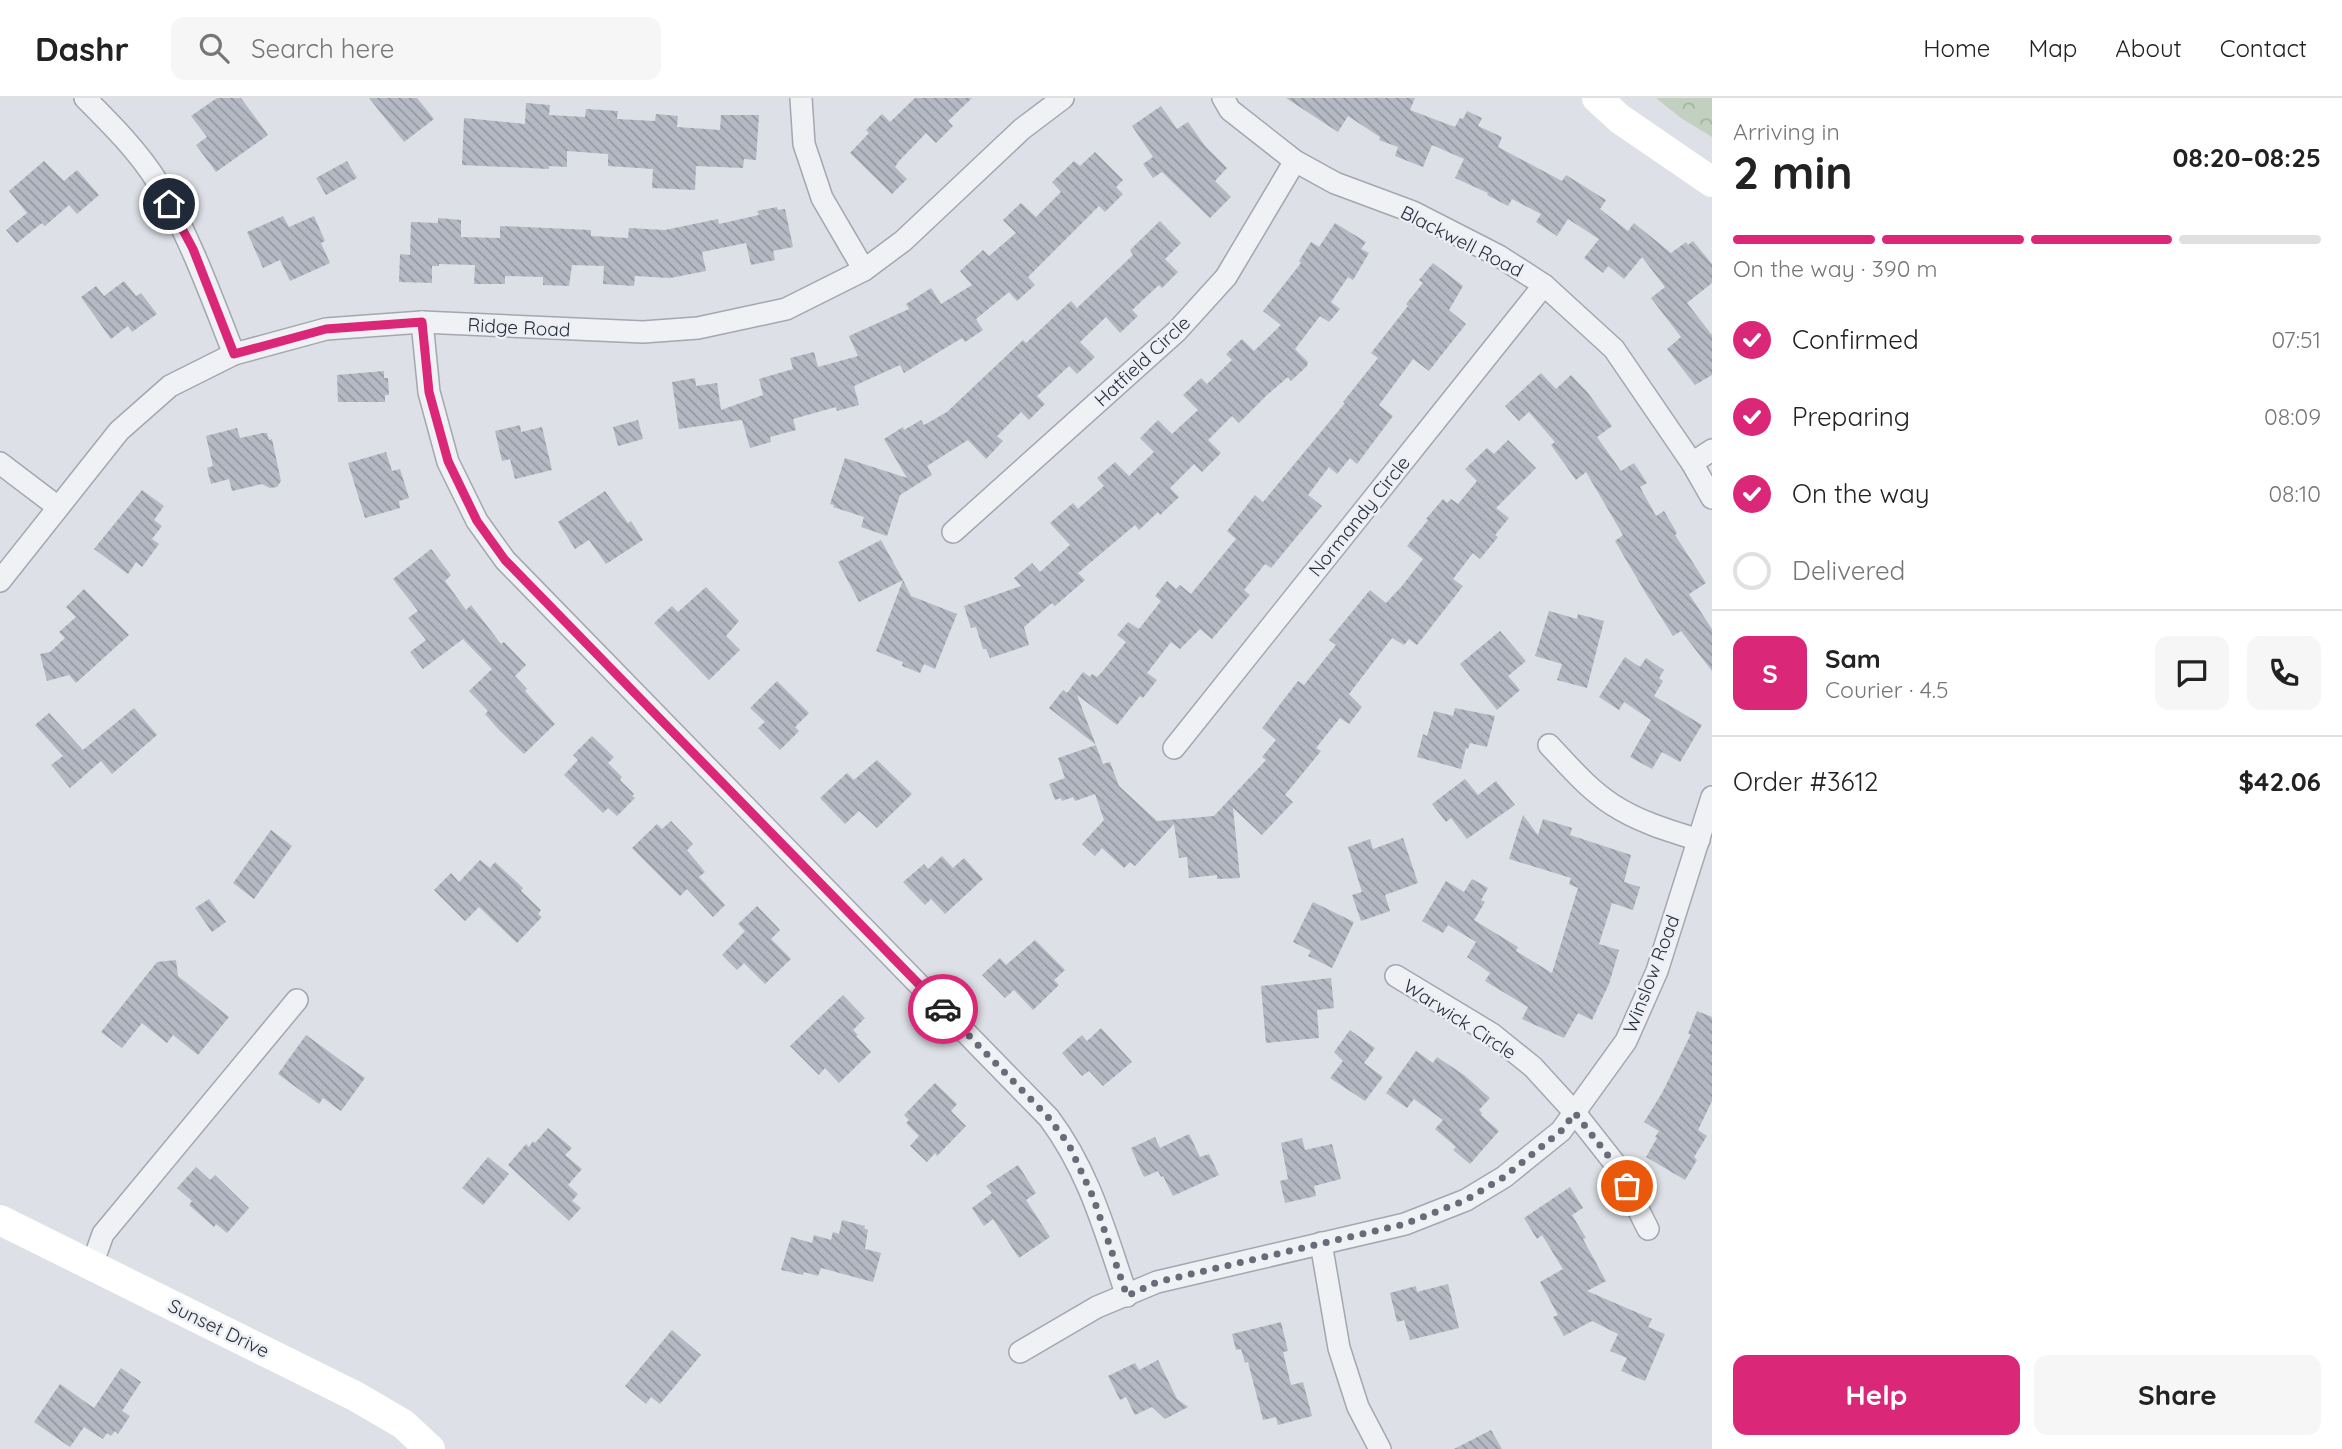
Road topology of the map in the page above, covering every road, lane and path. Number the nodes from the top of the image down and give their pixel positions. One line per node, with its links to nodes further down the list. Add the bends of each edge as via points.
1 (85, 98): 11 (street, via 157,181 193,249)
2 (801, 98): 8 (street, via 804,144 822,198)
3 (1063, 98): 8 (street, Ridge Road, via 1022,129 903,241)
4 (1223, 98): 6 (street, Blackwell Road, via 1230,110)
5 (1597, 98): 7 (main road)
6 (1295, 161): 9 (street, Blackwell Road, via 1335,183 1413,212); 17 (street, Hatfield Circle, via 1227,277 1177,331)
7 (1712, 182)
8 (864, 270): 10 (street, Ridge Road, via 786,309 698,328 643,332)
9 (1544, 285): 14 (street, Blackwell Road, via 1614,349); 20 (street, Normandy Circle)
10 (422, 322): 11 (street, Ridge Road, via 326,329); 30 (street, via 429,392 448,461 477,521 505,560 1049,1118 1069,1145 1090,1189)
11 (234, 354): 16 (street, Ridge Road, via 170,386 118,431)
12 (1712, 450): 14 (street)
13 (0, 463): 16 (street)
14 (1692, 463): 15 (street, Blackwell Road)
15 (1712, 498)
16 (58, 507): 18 (street, Ridge Road)
17 (953, 532)
18 (0, 581)
19 (1549, 745): 22 (street, via 1579,778 1613,805 1662,829)
20 (1174, 748)
21 (1712, 797): 22 (street, Winslow Road)
22 (1699, 840): 25 (street, Winslow Road, via 1657,971 1626,1041)
23 (1396, 976): 25 (street, Warwick Circle, via 1492,1034 1533,1068)
24 (298, 1000): 29 (street, via 103,1234)
25 (1575, 1113): 27 (street, Warwick Circle, via 1616,1166); 28 (street, Winslow Road, via 1561,1131 1504,1177 1466,1200 1405,1224)
26 (0, 1220): 29 (main road, Sunset Drive)
27 (1648, 1228)
28 (1321, 1243): 30 (street, Winslow Road, via 1157,1282); 33 (street, via 1339,1348 1358,1407)
29 (92, 1265): 32 (main road, Sunset Drive, via 375,1406)
30 (1127, 1296): 31 (street, Winslow Road, via 1097,1307)
31 (1020, 1352)
32 (430, 1449)
33 (1380, 1449)

